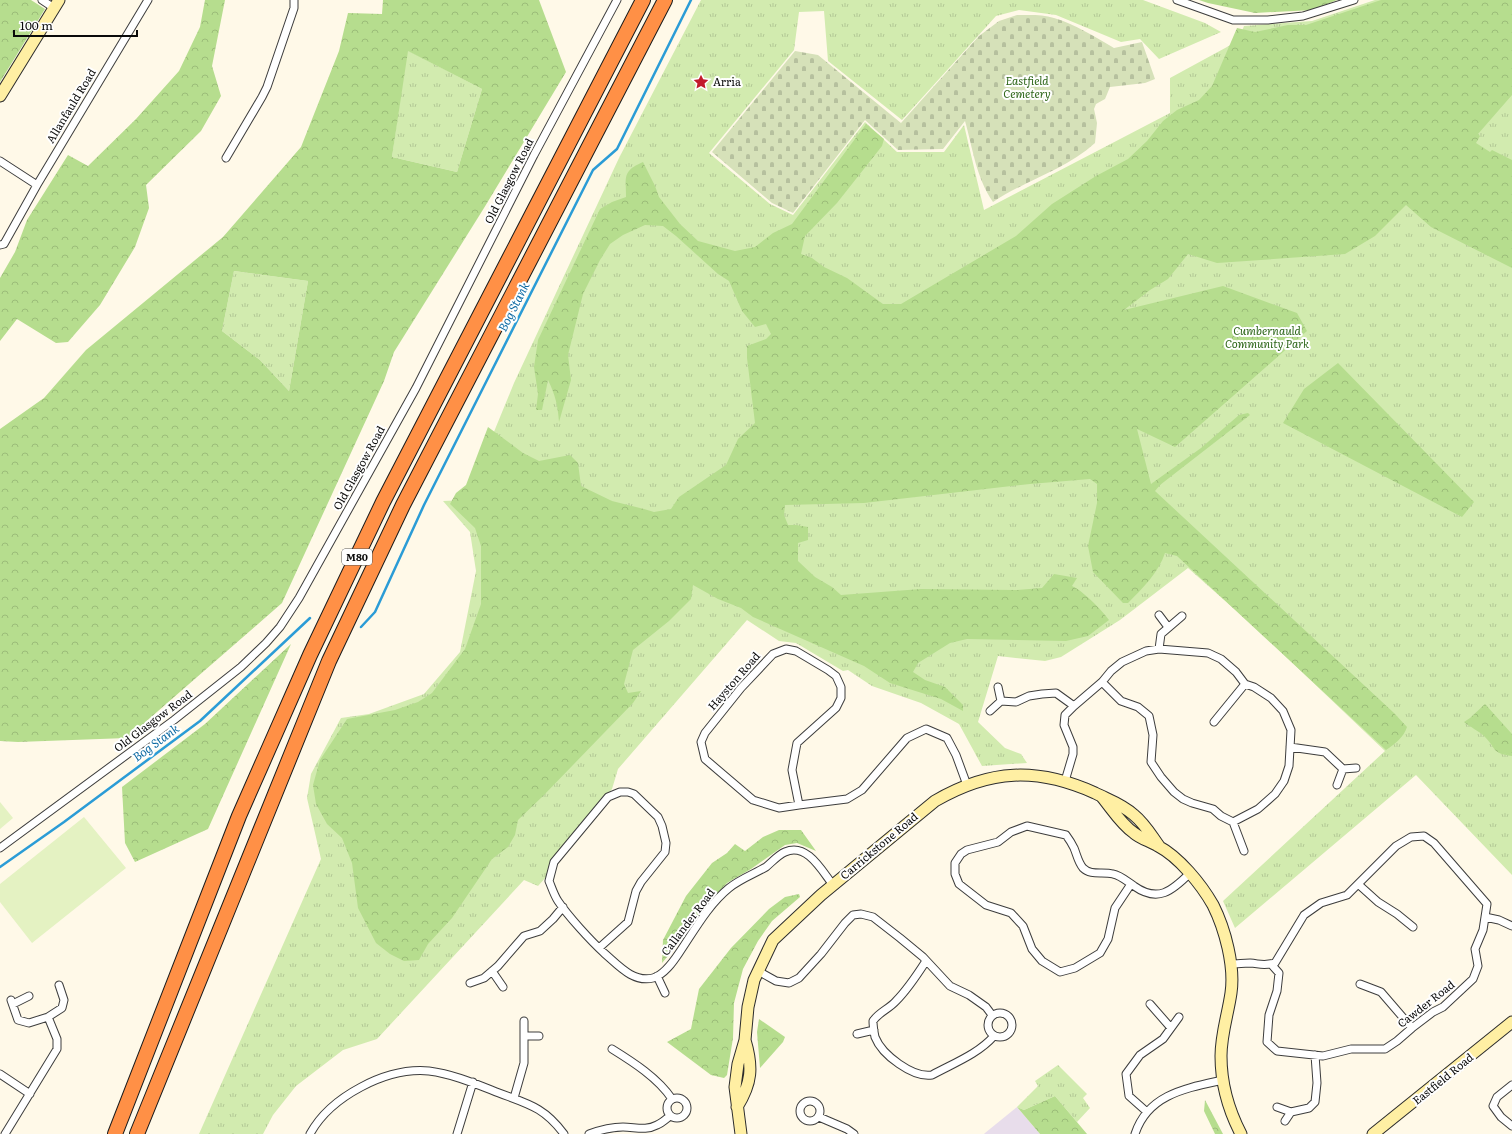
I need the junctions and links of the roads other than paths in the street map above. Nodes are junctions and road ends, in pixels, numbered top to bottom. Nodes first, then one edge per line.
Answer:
1 (42, 0) edge
2 (148, 0) edge
3 (294, 0) edge
4 (617, 0) edge
5 (643, 0) edge
6 (665, 0) edge
7 (1177, 0) edge
8 (1354, 0) edge
9 (57, 4) edge
10 (0, 96) edge
11 (226, 158) dead end
12 (0, 161) edge
13 (37, 185) junction
14 (0, 245) edge
15 (1159, 616) dead end
16 (1182, 616) dead end
17 (1168, 627) junction
18 (1159, 649) junction
19 (1102, 682) junction
20 (1245, 684) junction
21 (998, 687) dead end
22 (1002, 701) junction
23 (1074, 706) junction
24 (990, 711) dead end
25 (1214, 722) dead end
26 (1290, 747) junction
27 (1356, 768) dead end
28 (1343, 769) junction
29 (1065, 781) junction
30 (966, 785) junction
31 (1337, 785) dead end
32 (799, 805) junction
33 (1232, 822) junction
34 (0, 848) edge
35 (1244, 851) dead end
36 (1190, 873) junction
37 (1131, 884) junction
38 (1358, 884) junction
39 (833, 885) junction
40 (563, 907) junction
41 (1485, 917) junction
42 (1512, 926) edge
43 (1413, 927) dead end
44 (599, 948) junction
45 (926, 961) junction
46 (1230, 964) junction
47 (1271, 964) junction
48 (758, 970) junction
49 (492, 971) junction
50 (657, 976) junction
51 (470, 983) dead end
52 (1360, 984) dead end
53 (59, 985) dead end
54 (503, 987) dead end
55 (665, 993) dead end
56 (29, 996) dead end
57 (1150, 1004) dead end
58 (992, 1016) junction
59 (48, 1017) junction
60 (1179, 1017) dead end
61 (524, 1021) dead end
62 (1512, 1022) edge
63 (1171, 1028) junction
64 (1412, 1028) junction
65 (874, 1030) junction
66 (857, 1034) dead end
67 (524, 1036) junction
68 (539, 1036) dead end
69 (994, 1036) junction
70 (612, 1049) dead end
71 (1315, 1055) junction
72 (0, 1074) edge
73 (1223, 1080) junction
74 (473, 1082) junction
75 (1512, 1085) edge
76 (30, 1094) junction
77 (514, 1098) junction
78 (672, 1099) junction
79 (1277, 1107) dead end
80 (1147, 1112) junction
81 (1291, 1112) junction
82 (670, 1116) junction
83 (819, 1117) dead end
84 (1285, 1121) dead end
85 (1512, 1126) edge
86 (5, 1134) edge
87 (116, 1134) edge
88 (137, 1134) edge
89 (310, 1134) edge
90 (457, 1134) edge
91 (564, 1134) edge
92 (589, 1134) edge
93 (742, 1134) edge
94 (854, 1134) edge
95 (1135, 1134) edge
96 (1241, 1134) edge
97 (1373, 1134) edge

1 - 9 street
2 - 13 street, Allanfauld Road
3 - 11 street
4 - 34 street, Old Glasgow Road
5 - 87 highway, M80
6 - 88 highway, M80
7 - 8 street
9 - 10 street
12 - 13 street
13 - 14 street, Allanfauld Road
15 - 17 street
16 - 17 street
17 - 18 street
18 - 19 street
18 - 20 street
19 - 23 street
19 - 33 street
20 - 25 street
20 - 26 street
21 - 22 street
22 - 23 street
22 - 24 street
23 - 29 street
26 - 28 street
26 - 33 street
27 - 28 street
28 - 31 street
29 - 30 street, Carrickstone Road
29 - 36 street, Carrickstone Road
30 - 32 street, Hayston Road
30 - 39 street, Carrickstone Road
32 - 32 street, Hayston Road
33 - 35 street
36 - 37 street
36 - 46 street, Carrickstone Road
37 - 37 street
38 - 41 street, Cawder Road
38 - 43 street
38 - 47 street, Cawder Road
39 - 48 street, Carrickstone Road
39 - 50 street, Callander Road
40 - 44 street
40 - 44 street
40 - 49 street
41 - 42 street
41 - 64 street, Cawder Road
44 - 50 street
45 - 48 street
45 - 58 street
45 - 65 street
46 - 47 street
46 - 73 street, Carrickstone Road
47 - 71 street, Cawder Road
48 - 93 street, Carrickstone Road
49 - 51 street
49 - 54 street
50 - 55 street
52 - 64 street
53 - 59 street
56 - 59 street
57 - 63 street
58 - 69 street
58 - 69 street
59 - 76 street
60 - 63 street
61 - 67 street
62 - 97 street, Eastfield Road
63 - 80 street
64 - 71 street, Cawder Road
65 - 66 street
65 - 69 street
67 - 68 street
67 - 77 street
70 - 78 street
71 - 81 street
72 - 76 street
73 - 80 street
73 - 96 street, Carrickstone Road
74 - 77 street
74 - 89 street
74 - 90 street
75 - 85 street
76 - 86 street
77 - 91 street
78 - 82 street
78 - 82 street
79 - 81 street
80 - 95 street
81 - 84 street
82 - 92 street
83 - 94 street

